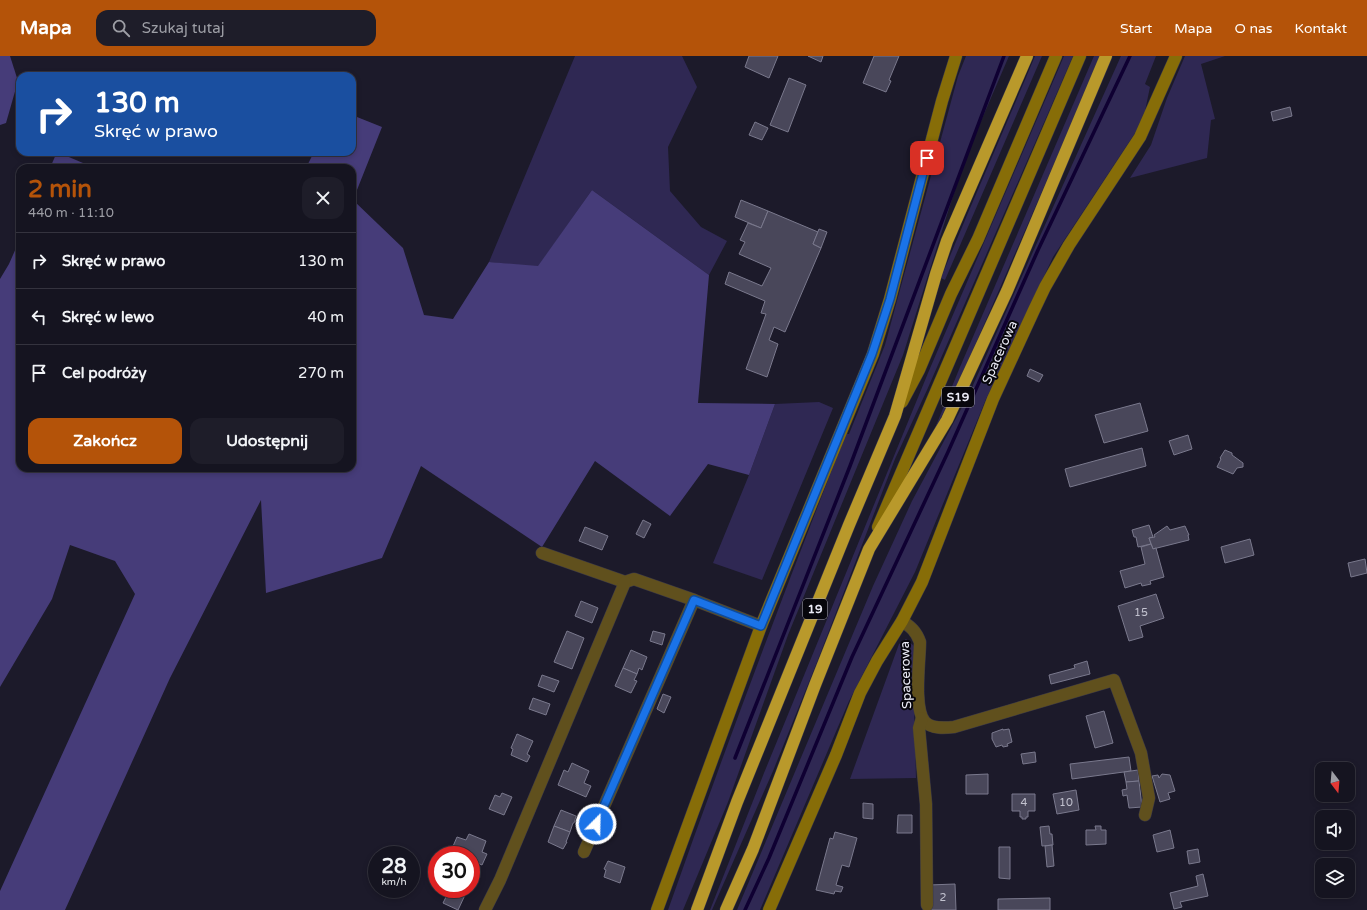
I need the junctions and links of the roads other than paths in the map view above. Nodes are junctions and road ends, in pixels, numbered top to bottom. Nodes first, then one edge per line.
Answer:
1 (956, 56) edge
2 (1027, 56) edge
3 (1056, 56) edge
4 (1080, 56) edge
5 (1106, 56) edge
6 (1176, 56) edge
7 (895, 416) junction
8 (869, 549) junction
9 (542, 553) dead end
10 (625, 582) junction
11 (694, 600) junction
12 (902, 621) junction
13 (761, 626) junction
14 (922, 718) junction
15 (1145, 815) dead end
16 (584, 852) dead end
17 (927, 904) dead end
18 (484, 910) edge
19 (657, 910) edge
20 (698, 910) edge
21 (726, 910) edge
22 (769, 910) edge

1 - 13 street
2 - 7 highway
3 - 7 street
4 - 8 street
5 - 8 highway, S19
6 - 12 street, Spacerowa
7 - 20 highway, 19
8 - 21 highway, 19
9 - 10 street
10 - 11 street
10 - 18 street
11 - 13 street
11 - 16 street
12 - 14 street, Spacerowa
12 - 22 street
13 - 19 street
14 - 15 street, Spacerowa
14 - 17 street, Spacerowa

